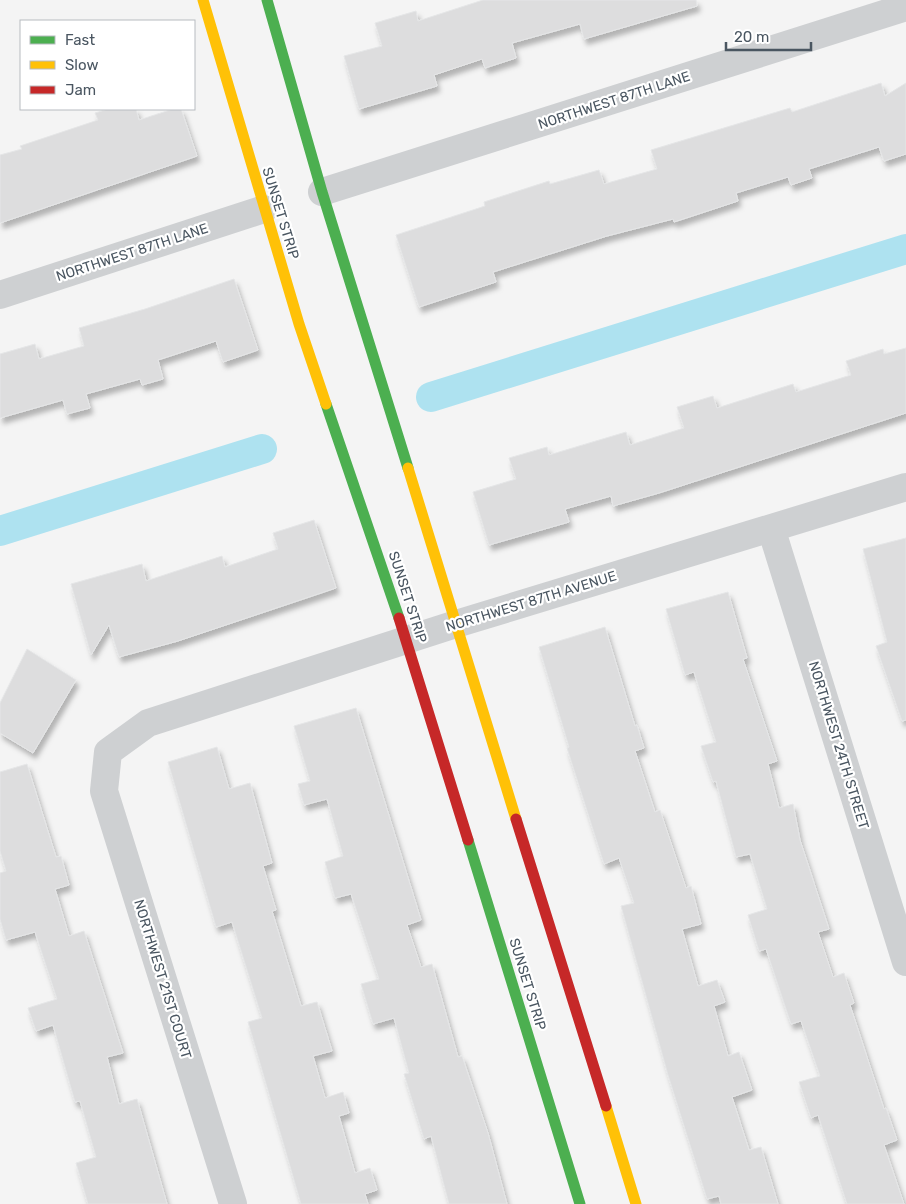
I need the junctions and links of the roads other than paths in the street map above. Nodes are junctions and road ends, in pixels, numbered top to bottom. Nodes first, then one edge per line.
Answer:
1 (203, 0) edge
2 (267, 0) edge
3 (906, 7) edge
4 (322, 192) junction
5 (264, 209) junction
6 (0, 295) edge
7 (906, 487) edge
8 (771, 528) junction
9 (456, 624) junction
10 (406, 639) junction
11 (108, 752) joint
12 (906, 962) edge
13 (233, 1204) edge
14 (580, 1204) edge
15 (636, 1204) edge

1 - 5 street, SUNSET STRIP
2 - 4 street
3 - 4 street, NORTHWEST 87TH LANE
4 - 9 street
5 - 6 street, NORTHWEST 87TH LANE
5 - 10 street, SUNSET STRIP
7 - 8 street, NORTHWEST 87TH AVENUE
8 - 9 street, NORTHWEST 87TH AVENUE
8 - 12 street, NORTHWEST 24TH STREET
9 - 10 street, NORTHWEST 87TH AVENUE
9 - 15 street
10 - 11 street, NORTHWEST 87TH AVENUE
10 - 14 street, SUNSET STRIP
11 - 13 street, NORTHWEST 21ST COURT

